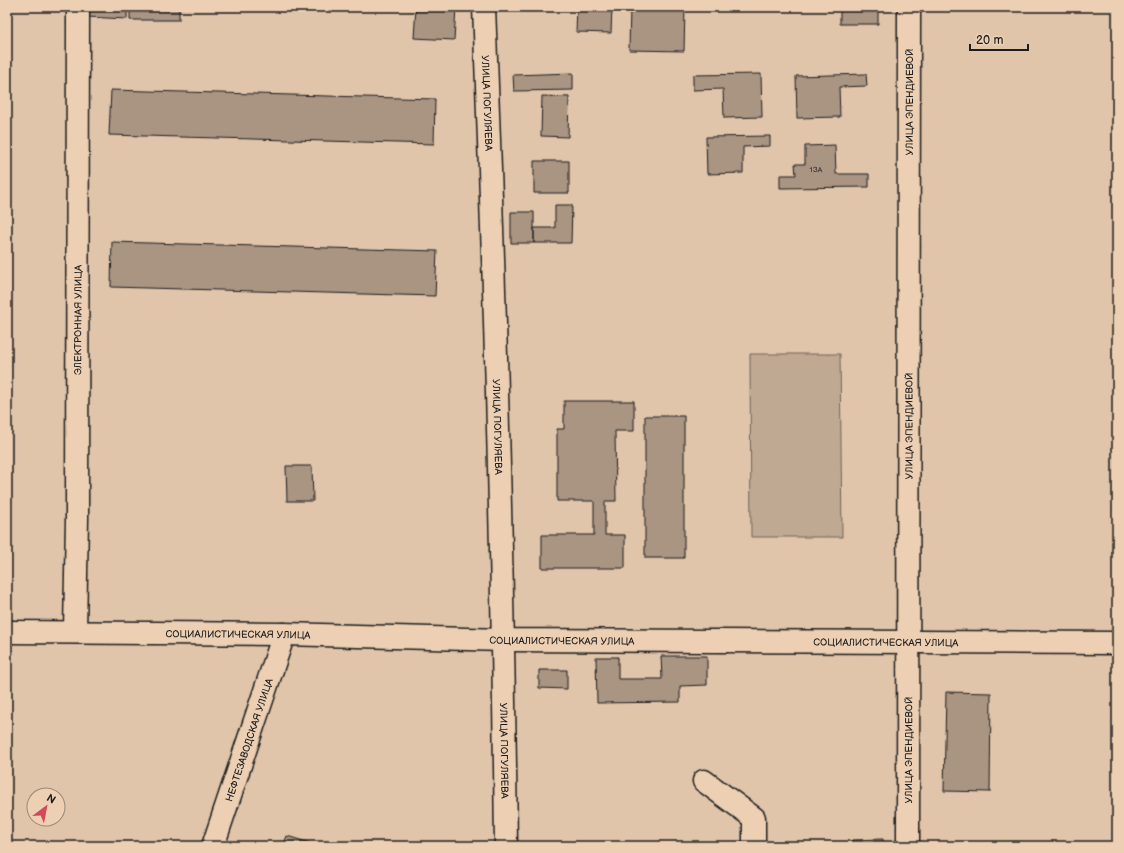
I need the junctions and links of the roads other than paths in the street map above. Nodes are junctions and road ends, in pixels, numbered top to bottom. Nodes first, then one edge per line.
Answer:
1 (78, 7) edge
2 (484, 7) edge
3 (909, 7) edge
4 (7, 632) edge
5 (75, 632) junction
6 (284, 634) junction
7 (504, 640) junction
8 (909, 642) junction
9 (1117, 643) edge
10 (704, 781) dead end
11 (213, 846) edge
12 (506, 846) edge
13 (754, 846) edge
14 (908, 846) edge

1 - 5 street, ЭЛЕКТРОННАЯ УЛИЦА
2 - 7 street, УЛИЦА ПОГУЛЯЕВА
3 - 8 street, УЛИЦА ЭПЕНДИЕВОЙ
4 - 5 street, СОЦИАЛИСТИЧЕСКАЯ УЛИЦА
5 - 6 street, СОЦИАЛИСТИЧЕСКАЯ УЛИЦА
6 - 7 street, СОЦИАЛИСТИЧЕСКАЯ УЛИЦА
6 - 11 street, НЕФТЕЗАВОДСКАЯ УЛИЦА
7 - 8 street, СОЦИАЛИСТИЧЕСКАЯ УЛИЦА
7 - 12 street, УЛИЦА ПОГУЛЯЕВА
8 - 9 street, СОЦИАЛИСТИЧЕСКАЯ УЛИЦА
8 - 14 street, УЛИЦА ЭПЕНДИЕВОЙ
10 - 13 street

